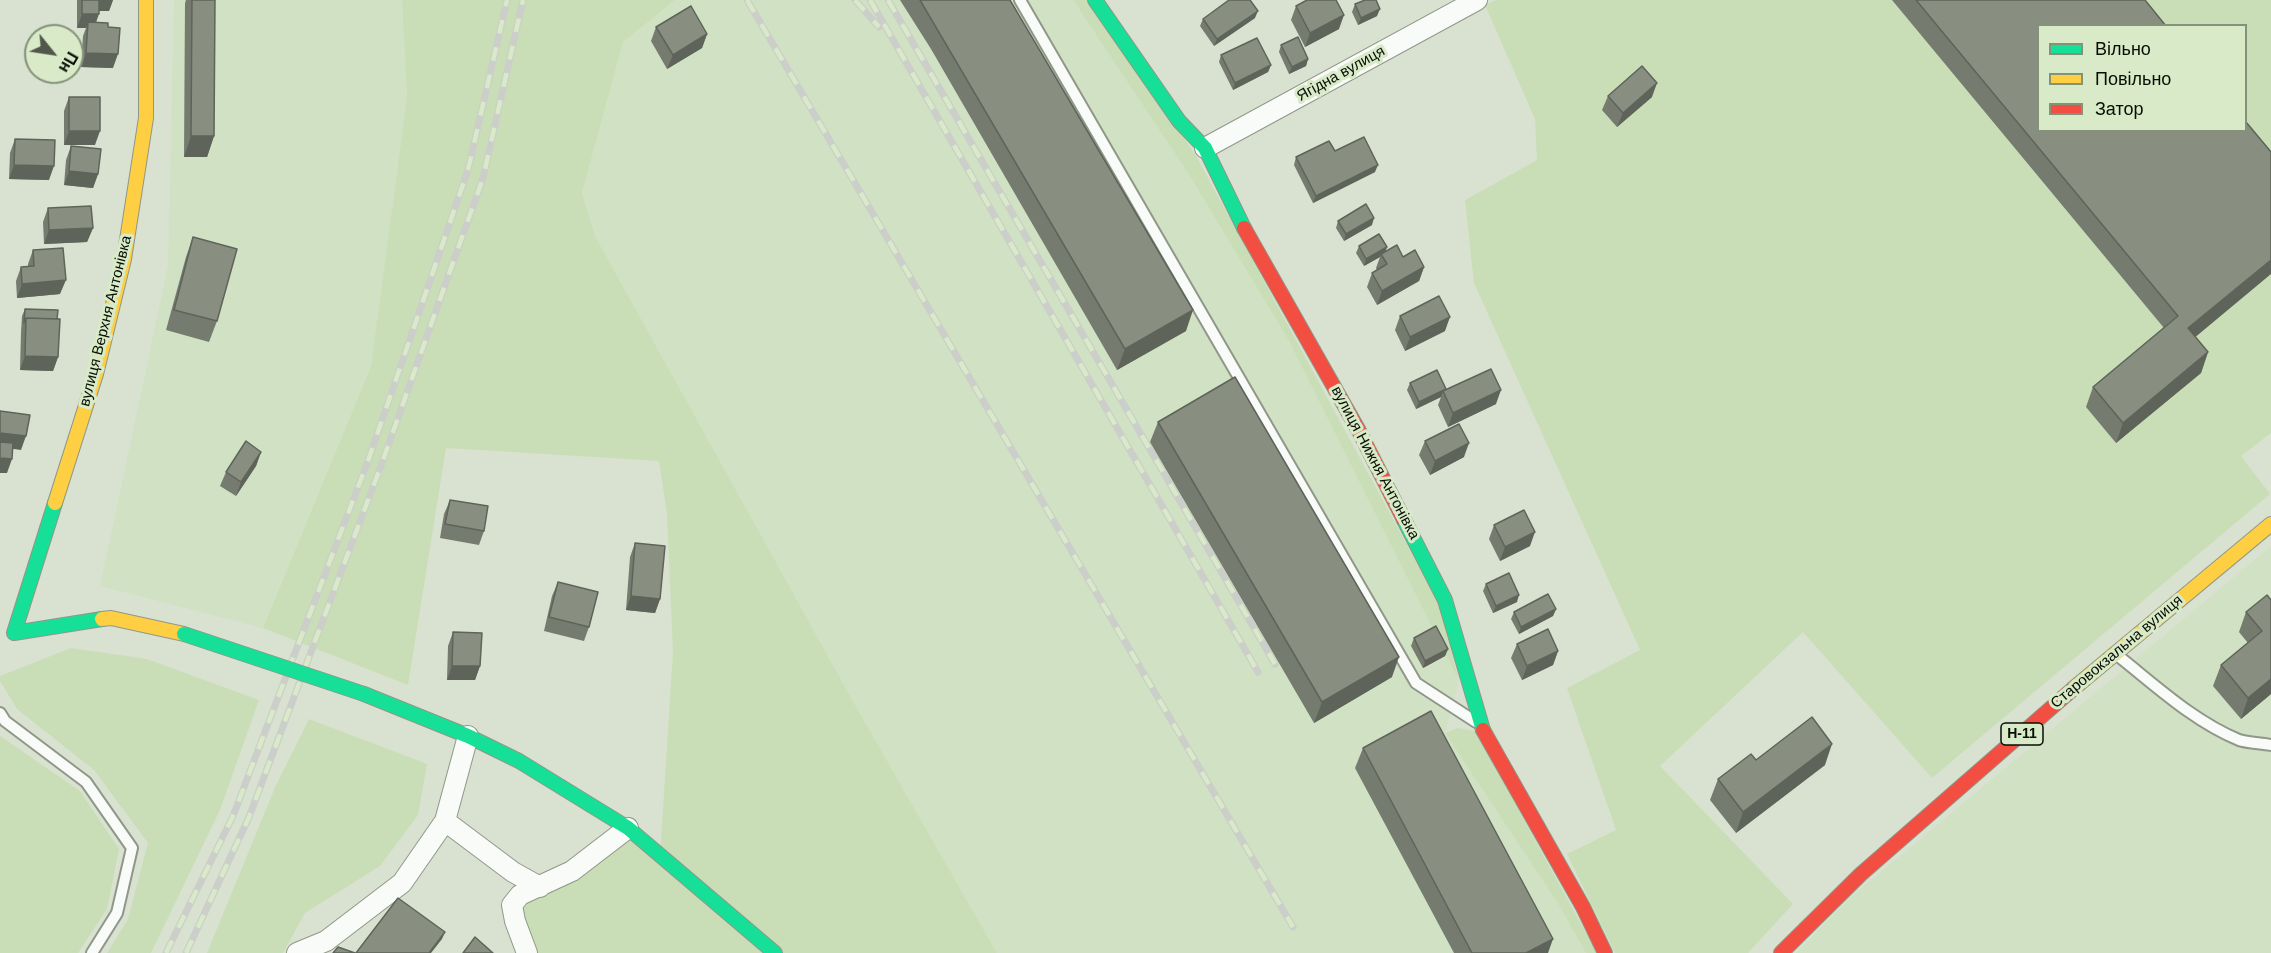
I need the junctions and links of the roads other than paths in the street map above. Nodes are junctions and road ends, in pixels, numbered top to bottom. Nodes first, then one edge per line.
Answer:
1 (146, 0) edge
2 (1020, 0) edge
3 (1095, 0) edge
4 (1477, 0) edge
5 (1205, 148) junction
6 (2271, 524) edge
7 (14, 633) junction
8 (0, 639) edge
9 (2115, 652) junction
10 (0, 713) edge
11 (1481, 726) junction
12 (468, 736) junction
13 (2271, 745) edge
14 (445, 821) junction
15 (628, 828) junction
16 (540, 888) junction
17 (92, 953) edge
18 (297, 953) edge
19 (527, 953) edge
20 (775, 953) edge
21 (1605, 953) edge
22 (1781, 953) edge

1 - 7 street, вулиця Верхня Антонівка
2 - 11 lane
3 - 5 street, вулиця Нижня Антонівка
4 - 5 street, Ягідна вулиця
5 - 11 street, вулиця Нижня Антонівка
6 - 9 street, Старовокзальна вулиця / Н-11
7 - 8 lane
7 - 12 street, bridge
9 - 13 lane
9 - 22 street, Старовокзальна вулиця / Н-11
10 - 17 lane
11 - 21 street, вулиця Нижня Антонівка
12 - 14 street
12 - 15 street
14 - 16 street
14 - 18 street
15 - 16 street
15 - 20 street
16 - 19 street

